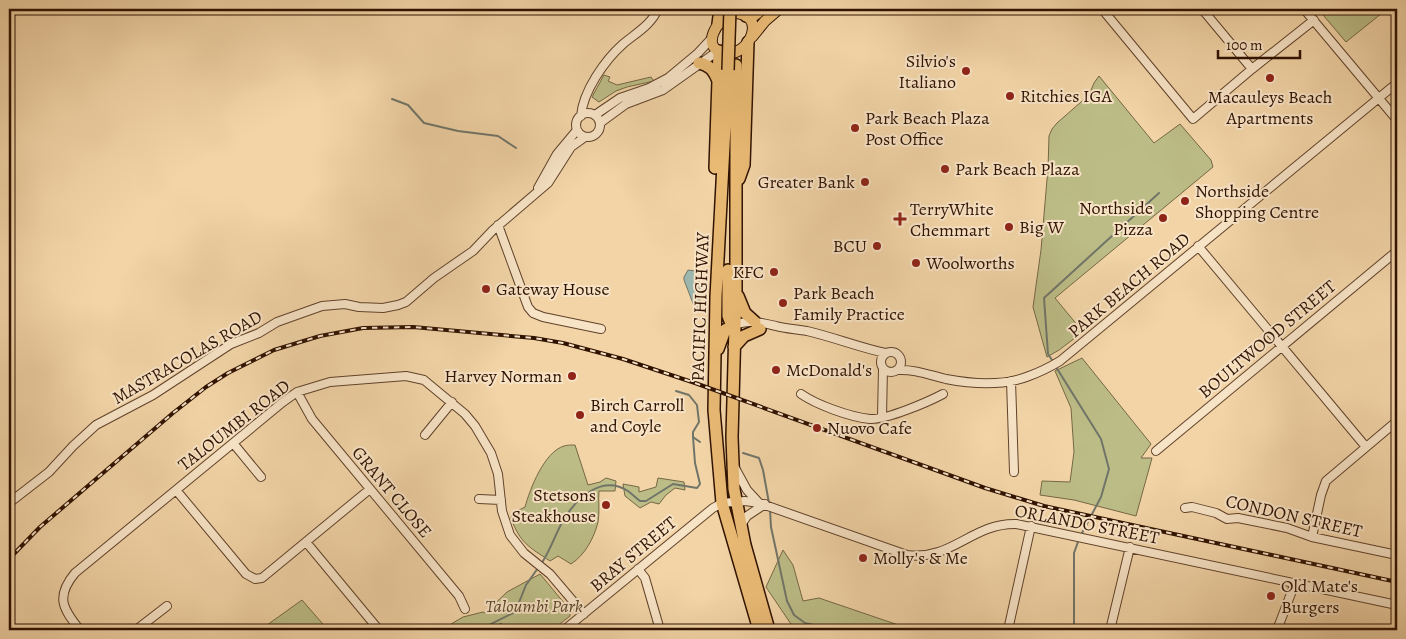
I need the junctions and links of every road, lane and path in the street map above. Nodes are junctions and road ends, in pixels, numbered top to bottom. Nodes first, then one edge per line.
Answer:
1 (658, 9) edge
2 (720, 9) edge
3 (730, 9) edge
4 (737, 9) edge
5 (763, 9) edge
6 (779, 9) edge
7 (1102, 9) edge
8 (1202, 9) edge
9 (1304, 9) edge
10 (748, 15) edge
11 (1314, 20) junction
12 (718, 24) junction
13 (712, 38) junction
14 (749, 40) junction
15 (718, 51) junction
16 (699, 63) junction
17 (732, 68) junction
18 (1252, 69) junction
19 (718, 82) junction
20 (1397, 83) edge
21 (1379, 98) junction
22 (588, 114) junction
23 (1397, 120) edge
24 (600, 123) junction
25 (577, 130) junction
26 (585, 137) junction
27 (724, 137) junction
28 (736, 188) junction
29 (536, 192) junction
30 (498, 226) junction
31 (1198, 246) junction
32 (1397, 251) edge
33 (736, 289) junction
34 (716, 297) junction
35 (735, 325) junction
36 (757, 326) junction
37 (601, 329) dead end
38 (1281, 346) junction
39 (734, 347) junction
40 (857, 347) junction
41 (885, 353) junction
42 (901, 359) junction
43 (714, 362) junction
44 (881, 365) junction
45 (896, 371) junction
46 (921, 371) junction
47 (1011, 381) junction
48 (297, 392) junction
49 (882, 392) junction
50 (801, 394) dead end
51 (943, 394) dead end
52 (452, 402) junction
53 (882, 417) junction
54 (1397, 420) edge
55 (425, 435) dead end
56 (233, 443) junction
57 (1366, 447) junction
58 (1156, 451) dead end
59 (733, 463) junction
60 (1014, 472) dead end
61 (261, 477) dead end
62 (370, 488) junction
63 (176, 490) junction
64 (479, 499) dead end
65 (501, 500) junction
66 (736, 501) junction
67 (9, 502) edge
68 (722, 502) junction
69 (762, 503) junction
70 (1184, 508) dead end
71 (741, 525) junction
72 (1031, 526) junction
73 (1312, 537) junction
74 (306, 542) junction
75 (1130, 547) junction
76 (1397, 555) edge
77 (638, 569) junction
78 (1295, 583) junction
79 (1397, 605) edge
80 (167, 606) dead end
81 (465, 609) dead end
82 (584, 614) junction
83 (80, 630) edge
84 (136, 630) edge
85 (379, 630) edge
86 (564, 630) edge
87 (660, 630) edge
88 (759, 630) edge
89 (769, 630) edge
90 (1008, 630) edge
91 (1110, 630) edge
92 (1277, 630) edge

1 - 22 street
2 - 12 highway
3 - 17 highway, PACIFIC HIGHWAY, bridge
4 - 17 highway, PACIFIC HIGHWAY
5 - 10 main road
6 - 14 main road
7 - 18 street
8 - 18 street
9 - 11 street
10 - 12 main road
10 - 14 main road
11 - 18 street
11 - 21 street
12 - 13 main road
13 - 15 main road
13 - 22 street
14 - 15 main road
14 - 28 highway
15 - 16 street
15 - 19 highway
16 - 19 highway
16 - 24 street
17 - 27 highway, PACIFIC HIGHWAY
17 - 28 highway, PACIFIC HIGHWAY
19 - 34 highway
20 - 21 street, PARK BEACH ROAD
21 - 23 street
21 - 31 street, PARK BEACH ROAD
22 - 24 street
22 - 25 street
24 - 26 street
25 - 26 street
25 - 29 street, MASTRACOLAS ROAD
26 - 29 street, MASTRACOLAS ROAD
27 - 34 highway, PACIFIC HIGHWAY
27 - 35 highway
28 - 33 highway, PACIFIC HIGHWAY
29 - 30 street, MASTRACOLAS ROAD
30 - 37 street
30 - 67 street, MASTRACOLAS ROAD
31 - 38 street
31 - 47 street, PARK BEACH ROAD
32 - 38 street, BOULTWOOD STREET
33 - 35 highway, PACIFIC HIGHWAY
33 - 36 highway
34 - 43 highway, PACIFIC HIGHWAY
35 - 36 street
35 - 39 highway, PACIFIC HIGHWAY
35 - 43 highway
36 - 39 highway
36 - 40 street
38 - 57 street
38 - 58 street, BOULTWOOD STREET
39 - 59 highway, PACIFIC HIGHWAY
40 - 41 street
40 - 44 street
41 - 42 street
41 - 44 street
42 - 45 street
42 - 46 street, PARK BEACH ROAD
43 - 68 highway, PACIFIC HIGHWAY
44 - 45 street
44 - 49 street
45 - 46 street, PARK BEACH ROAD
45 - 49 street
46 - 47 street, PARK BEACH ROAD
47 - 60 street
48 - 52 street, TALOUMBI ROAD
48 - 56 street, TALOUMBI ROAD
48 - 62 street, GRANT CLOSE
49 - 53 street
50 - 53 street
51 - 53 street
52 - 55 street
52 - 65 street, TALOUMBI ROAD
54 - 57 street
56 - 61 street
56 - 63 street, TALOUMBI ROAD
57 - 73 street
59 - 66 highway, PACIFIC HIGHWAY
59 - 69 street
62 - 74 street
62 - 81 street, GRANT CLOSE
63 - 74 street
63 - 83 street, TALOUMBI ROAD
64 - 65 street
65 - 82 street, TALOUMBI ROAD
66 - 68 street, ORLANDO STREET
66 - 69 street, ORLANDO STREET
66 - 71 highway, PACIFIC HIGHWAY
68 - 77 street, BRAY STREET
68 - 88 highway, PACIFIC HIGHWAY
69 - 71 street
69 - 72 street, ORLANDO STREET
70 - 73 street, CONDON STREET
71 - 89 highway, PACIFIC HIGHWAY
72 - 75 street, ORLANDO STREET
72 - 90 street
73 - 76 street, CONDON STREET
74 - 85 street
75 - 78 street, ORLANDO STREET
75 - 91 street
77 - 82 street, BRAY STREET
77 - 87 street
78 - 79 street, ORLANDO STREET
78 - 92 street
80 - 84 street
82 - 86 street, BRAY STREET

